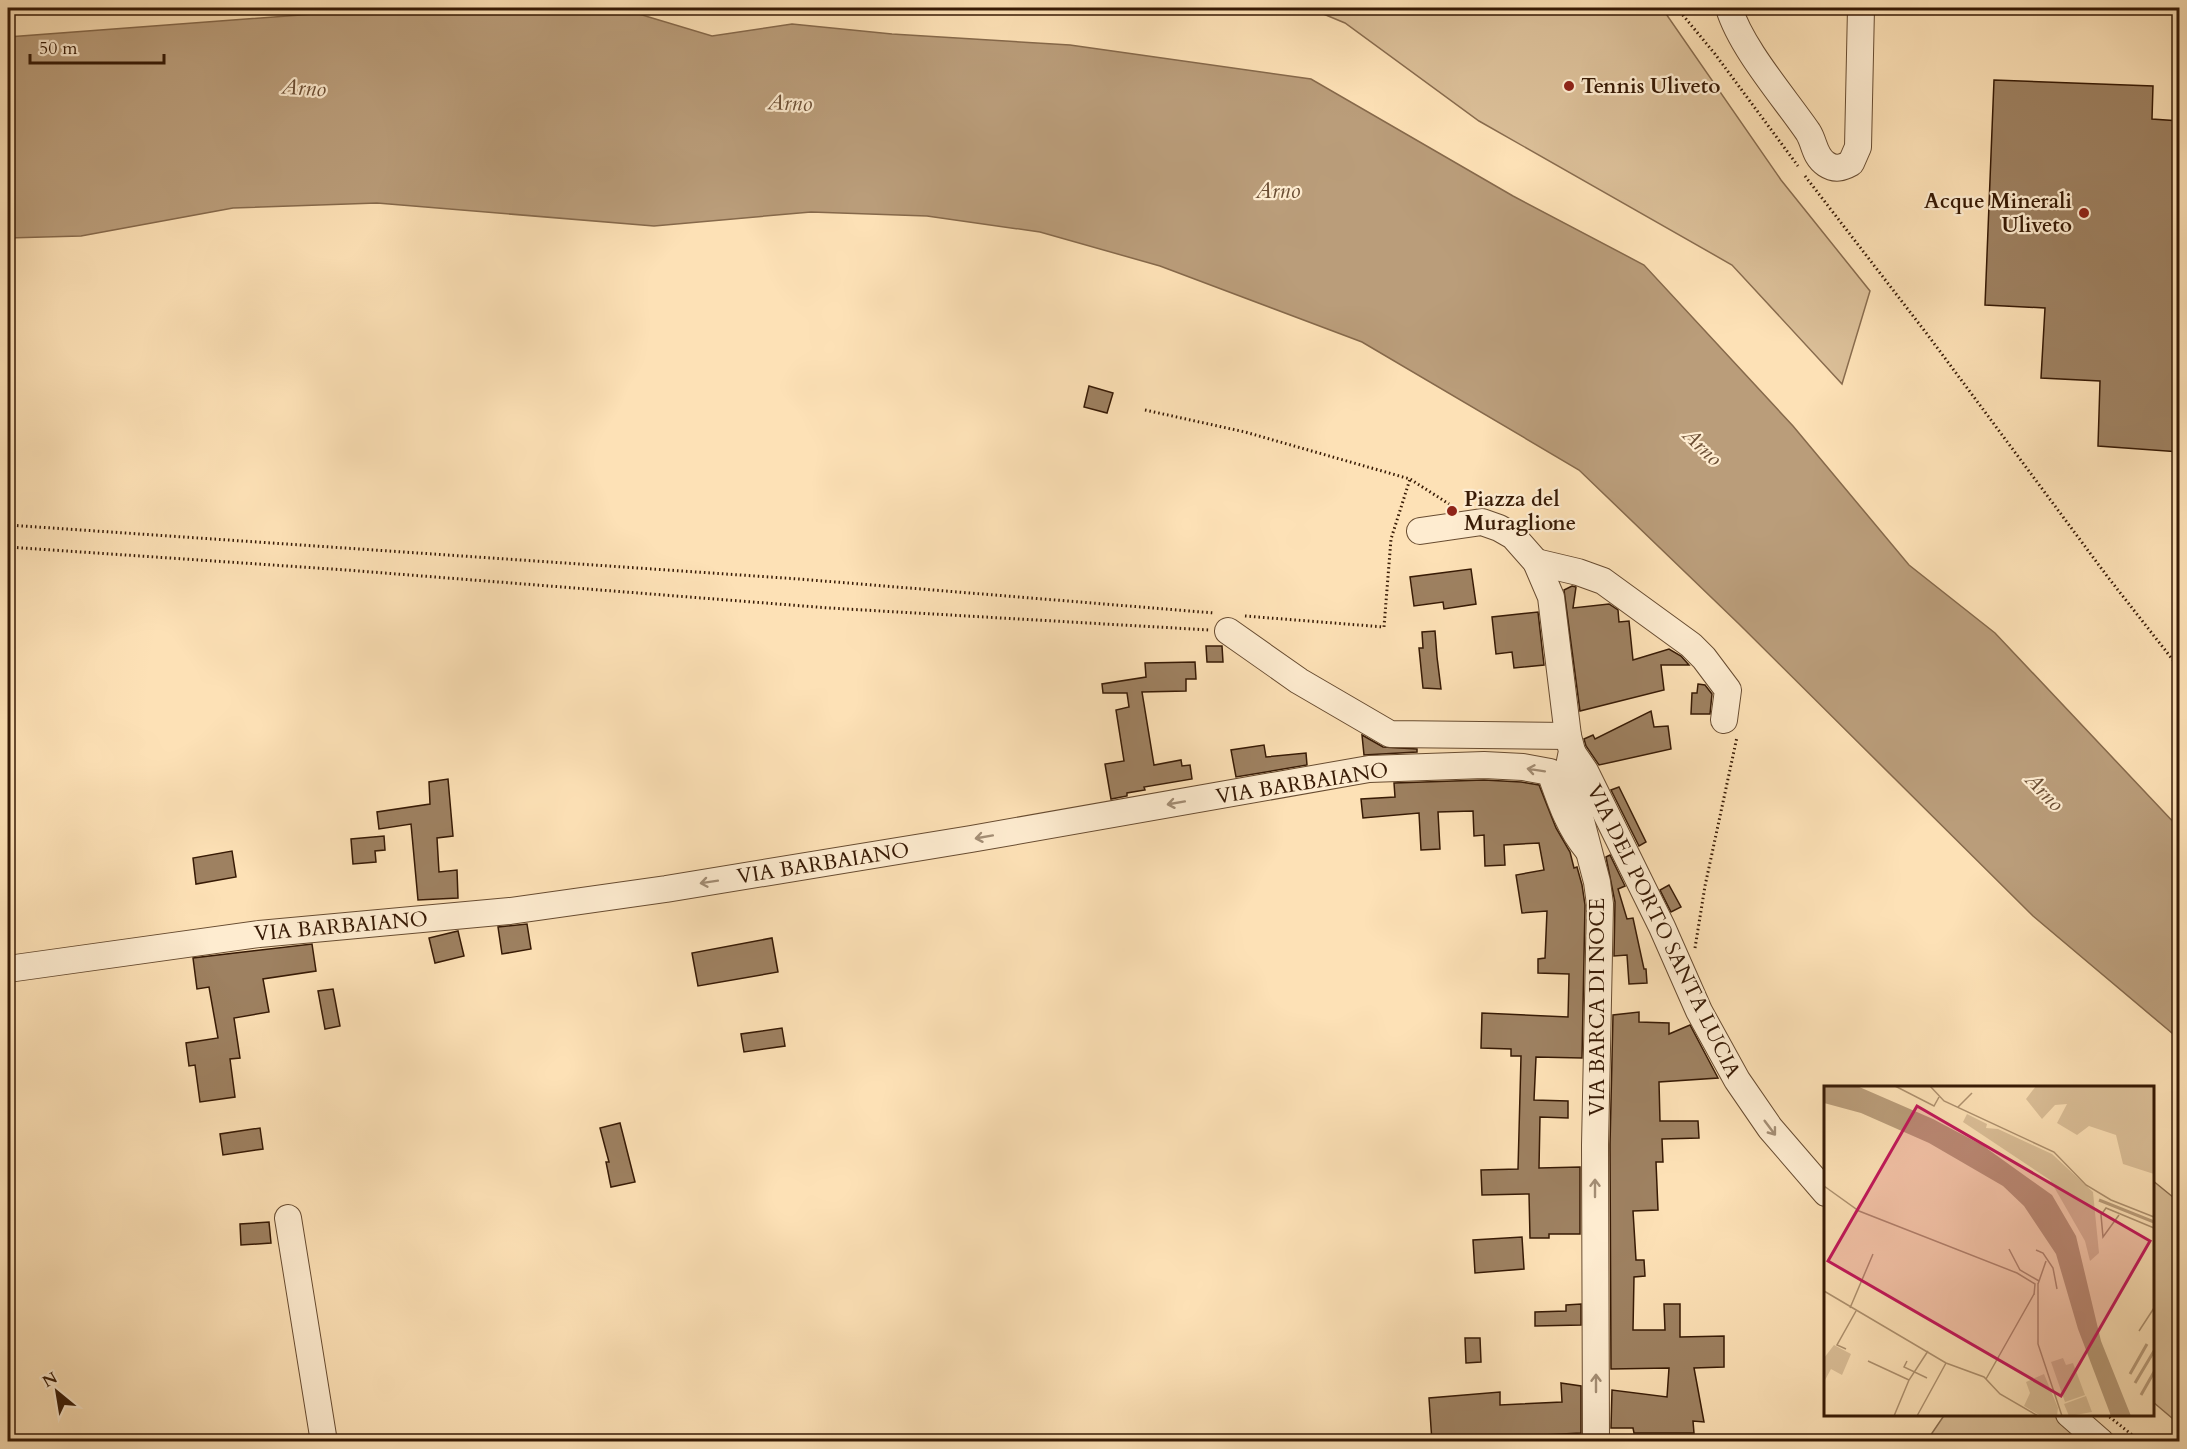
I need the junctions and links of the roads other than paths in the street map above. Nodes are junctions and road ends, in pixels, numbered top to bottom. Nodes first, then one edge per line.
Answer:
1 (1729, 8) edge
2 (1861, 8) edge
3 (1420, 531) dead end
4 (1536, 562) junction
5 (1231, 620) road end
6 (1732, 725) road end
7 (1570, 744) junction
8 (1587, 849) junction
9 (8, 969) edge
10 (1824, 1191) edge
11 (288, 1218) dead end
12 (2071, 1416) edge
13 (324, 1442) edge
14 (1596, 1442) edge
15 (2102, 1442) edge

1 - 2 street
3 - 4 street
4 - 6 street
4 - 7 street, VIA BARCA DI NOCE
5 - 7 street
7 - 8 street, VIA BARCA DI NOCE
7 -> 10 street, VIA DEL PORTO SANTA LUCIA
8 -> 9 street, VIA BARBAIANO
14 -> 8 street, VIA BARCA DI NOCE
11 - 13 street
12 - 15 street

